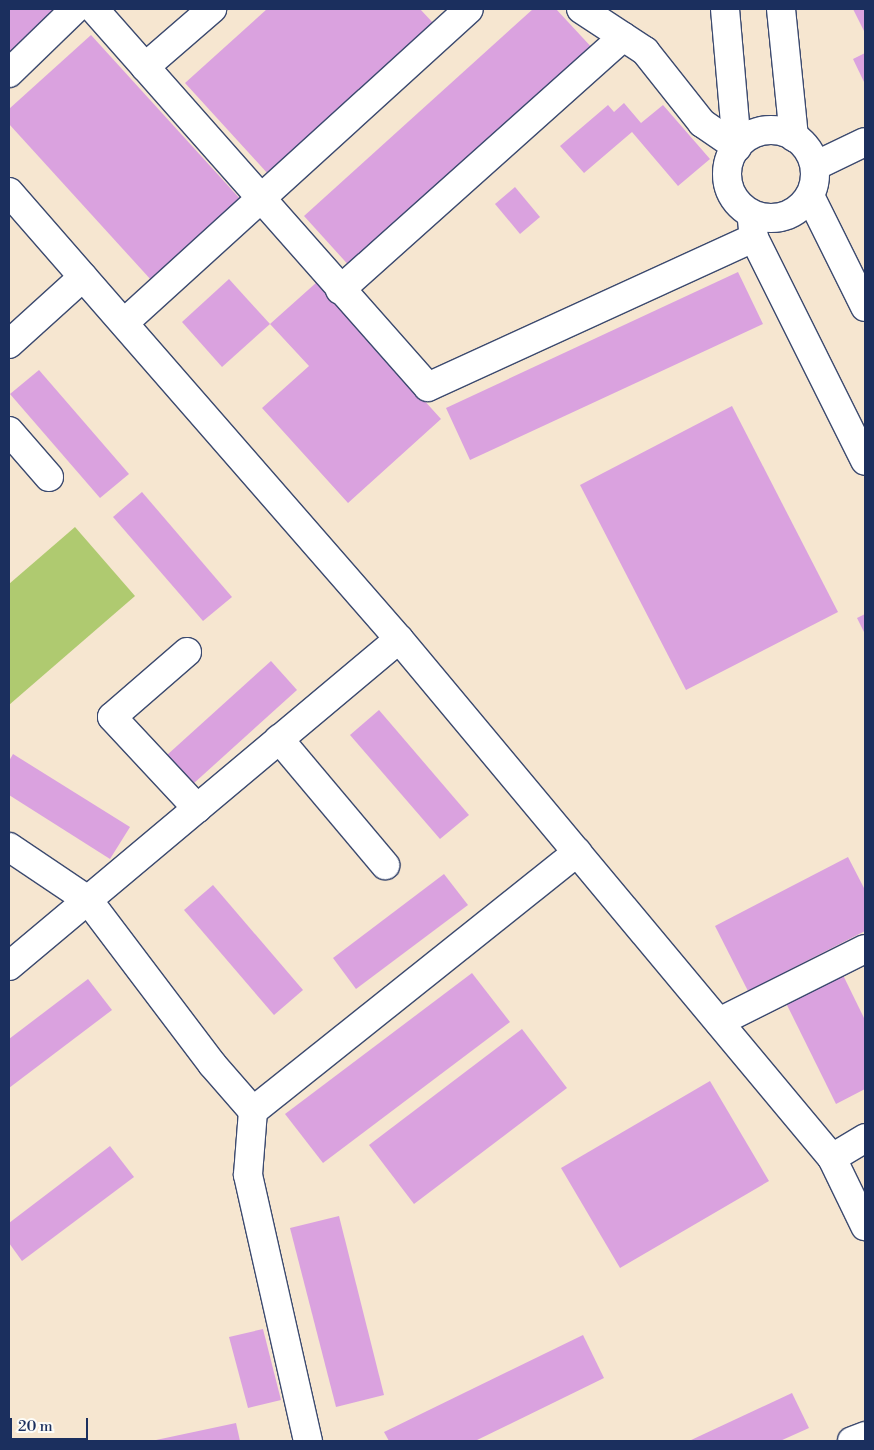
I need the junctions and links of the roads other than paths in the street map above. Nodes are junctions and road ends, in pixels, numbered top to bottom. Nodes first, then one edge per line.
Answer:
1 (75, 9) edge
2 (94, 9) edge
3 (212, 9) edge
4 (469, 9) edge
5 (581, 9) edge
6 (725, 9) edge
7 (780, 9) edge
8 (624, 37) junction
9 (145, 67) junction
10 (9, 73) edge
11 (794, 136) junction
12 (865, 142) edge
13 (737, 147) junction
14 (815, 166) junction
15 (9, 192) edge
16 (810, 196) junction
17 (259, 199) junction
18 (752, 225) junction
19 (83, 277) junction
20 (340, 290) junction
21 (865, 307) edge
22 (124, 324) junction
23 (9, 344) edge
24 (9, 431) edge
25 (865, 461) edge
26 (49, 477) dead end
27 (399, 639) junction
28 (187, 652) dead end
29 (279, 739) junction
30 (197, 808) junction
31 (9, 847) edge
32 (576, 852) junction
33 (386, 865) dead end
34 (88, 900) junction
35 (865, 949) edge
36 (9, 966) edge
37 (719, 1022) junction
38 (253, 1111) junction
39 (865, 1138) edge
40 (832, 1158) junction
41 (865, 1226) edge
42 (865, 1436) edge
43 (308, 1441) edge
44 (852, 1441) edge

1 - 10 street
2 - 9 street
3 - 9 street
4 - 17 street
5 - 8 street
6 - 13 street
7 - 11 street
8 - 13 street
8 - 20 street
9 - 17 street
11 - 13 street
11 - 14 street
12 - 14 street
13 - 18 street
14 - 16 street
15 - 19 street
16 - 18 street
16 - 21 street
17 - 20 street
17 - 22 street
18 - 20 street
18 - 25 street
19 - 22 street
19 - 23 street
22 - 27 street
24 - 26 street
27 - 29 street
27 - 32 street
28 - 30 street
29 - 30 street
29 - 33 street
30 - 34 street
31 - 34 street
32 - 37 street
32 - 38 street
34 - 36 street
34 - 38 street
35 - 37 street
37 - 40 street
38 - 43 street
39 - 40 street
40 - 41 street
42 - 44 street

